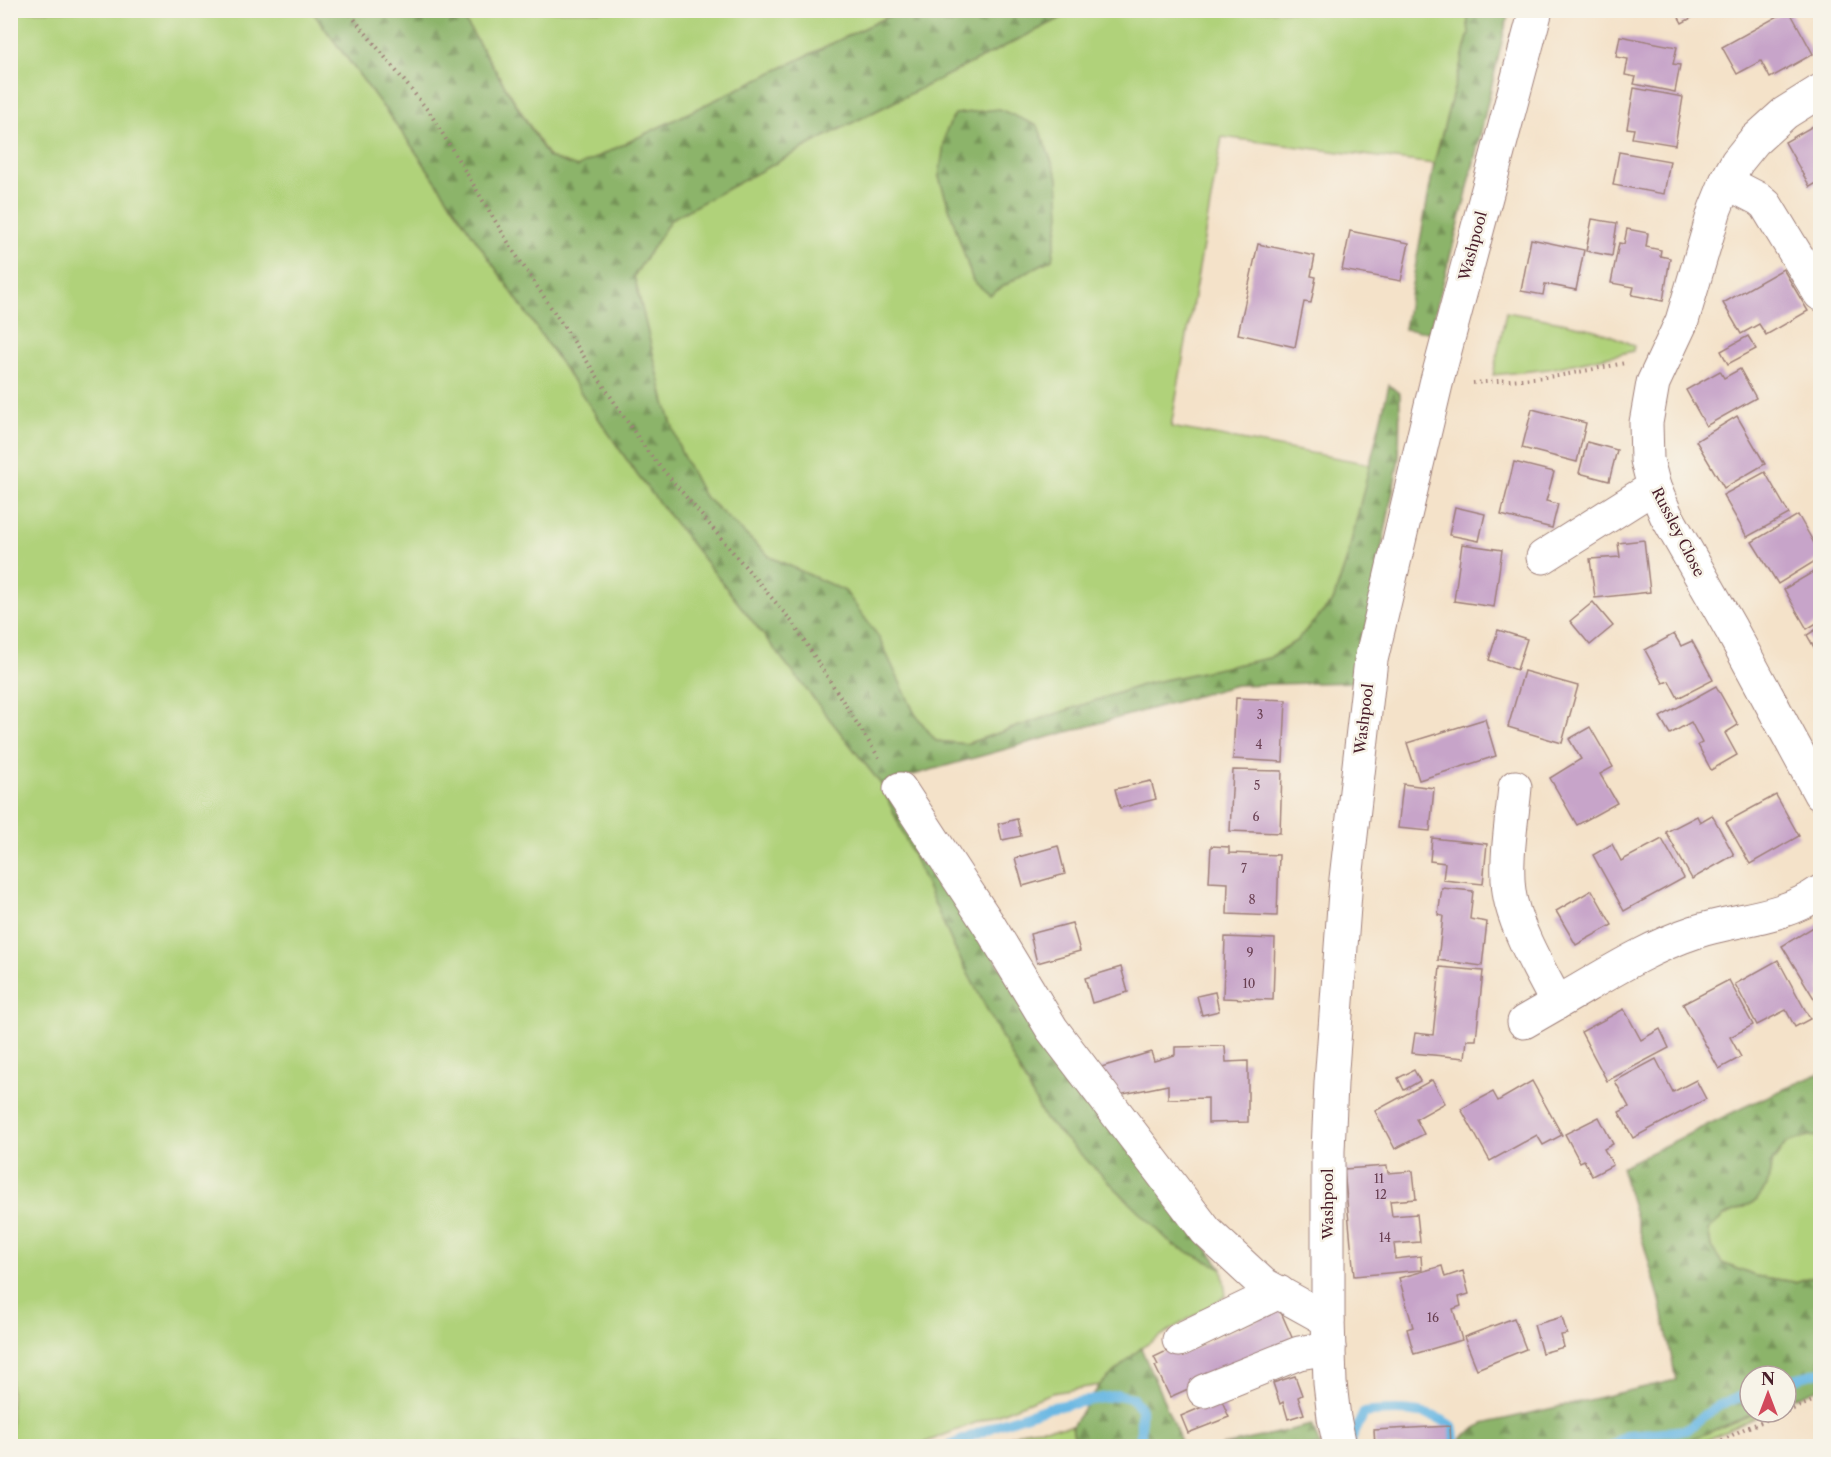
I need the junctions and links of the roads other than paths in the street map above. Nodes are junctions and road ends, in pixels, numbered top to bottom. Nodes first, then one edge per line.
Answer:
1 (1536, 10) edge
2 (1821, 91) edge
3 (1726, 182) junction
4 (1821, 294) edge
5 (1653, 487) junction
6 (1543, 556) dead end
7 (1515, 787) dead end
8 (900, 789) road end
9 (1821, 794) edge
10 (1821, 892) edge
11 (1557, 1003) junction
12 (1524, 1022) dead end
13 (1279, 1292) junction
14 (1328, 1334) junction
15 (1179, 1340) dead end
16 (1204, 1391) dead end
17 (1340, 1446) edge

1 - 14 street, Washpool
2 - 3 street, Russley Close
3 - 4 street
3 - 5 street, Russley Close
5 - 6 street
5 - 9 street, Russley Close
7 - 11 street
8 - 13 street
10 - 11 street
11 - 12 street
13 - 14 street
13 - 15 street
14 - 16 street
14 - 17 street, Washpool

